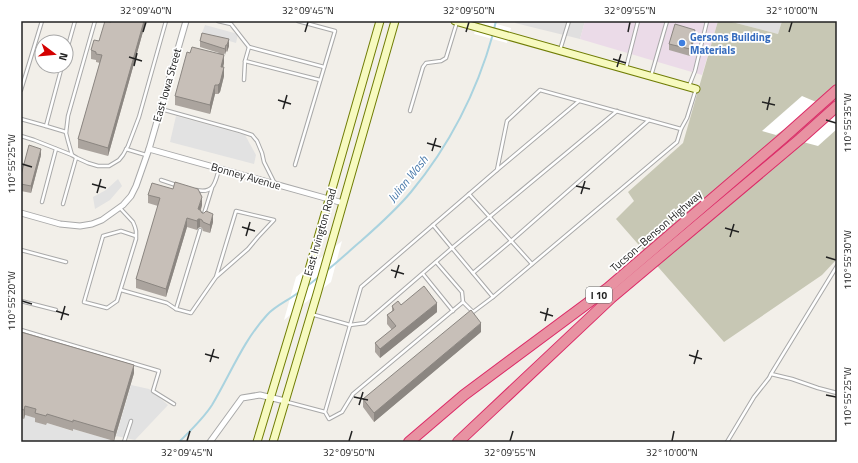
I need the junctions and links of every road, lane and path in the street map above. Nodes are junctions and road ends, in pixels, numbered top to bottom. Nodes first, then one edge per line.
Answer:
1 (42, 21) edge
2 (75, 21) edge
3 (95, 21) edge
4 (166, 21) edge
5 (186, 21) edge
6 (218, 21) edge
7 (298, 21) edge
8 (380, 21) edge
9 (395, 21) edge
10 (569, 21) edge
11 (638, 21) edge
12 (667, 21) edge
13 (707, 21) edge
14 (226, 22) edge
15 (460, 22) edge
16 (71, 34) edge
17 (249, 48) junction
18 (560, 50) junction
19 (246, 61) junction
20 (324, 67) junction
21 (625, 69) junction
22 (60, 74) edge
23 (651, 76) junction
24 (244, 80) dead end
25 (320, 80) junction
26 (693, 88) junction
27 (21, 90) edge
28 (837, 90) edge
29 (580, 101) junction
30 (837, 106) edge
31 (160, 109) junction
32 (410, 111) dead end
33 (617, 111) junction
34 (21, 119) edge
35 (649, 120) junction
36 (46, 126) junction
37 (681, 129) junction
38 (66, 132) junction
39 (21, 136) edge
40 (56, 149) junction
41 (126, 149) junction
42 (148, 152) junction
43 (72, 155) junction
44 (76, 158) junction
45 (295, 165) dead end
46 (219, 168) junction
47 (497, 170) junction
48 (162, 180) dead end
49 (275, 184) junction
50 (182, 186) edge
51 (190, 188) edge
52 (212, 188) junction
53 (469, 194) junction
54 (329, 199) junction
55 (42, 202) dead end
56 (343, 203) junction
57 (63, 204) dead end
58 (120, 207) junction
59 (21, 213) edge
60 (489, 217) junction
61 (203, 219) edge
62 (433, 225) junction
63 (200, 230) dead end
64 (136, 236) junction
65 (511, 241) junction
66 (452, 248) junction
67 (21, 250) edge
68 (66, 262) dead end
69 (436, 262) junction
70 (532, 264) junction
71 (837, 266) edge
72 (473, 273) junction
73 (422, 274) junction
74 (216, 277) junction
75 (121, 290) junction
76 (493, 297) junction
77 (21, 301) edge
78 (463, 302) junction
79 (176, 309) junction
80 (56, 310) dead end
81 (453, 310) junction
82 (311, 314) junction
83 (350, 325) junction
84 (21, 330) edge
85 (771, 374) junction
86 (837, 393) edge
87 (270, 397) junction
88 (285, 401) junction
89 (174, 404) dead end
90 (325, 412) junction
91 (130, 421) dead end
92 (124, 442) edge
93 (210, 442) edge
94 (257, 442) edge
95 (273, 442) edge
96 (409, 442) edge
97 (458, 442) edge
98 (728, 442) edge

1 - 27 lane
2 - 16 lane
3 - 38 lane
4 - 41 lane
5 - 31 street, East Iowa Street
6 - 14 lane
7 - 20 lane
8 - 54 main road, East Irvington Road
9 - 56 main road, East Irvington Road
10 - 18 lane
11 - 21 lane
12 - 23 lane
13 - 26 lane
14 - 17 lane
15 - 18 main road
15 - 32 lane
17 - 19 lane
17 - 20 lane
18 - 21 main road
19 - 24 lane
19 - 25 lane
20 - 25 lane
21 - 23 main road
22 - 36 lane
23 - 26 main road
25 - 45 lane
26 - 37 lane
28 - 96 highway, Tucson–Benson Highway / I 10
29 - 33 lane
29 - 47 lane
29 - 47 lane
30 - 97 highway, Tucson–Benson Highway / I 10
31 - 42 street, East Iowa Street
31 - 49 lane
33 - 35 lane
33 - 60 lane
34 - 36 lane
35 - 37 lane
35 - 65 lane
36 - 38 lane
37 - 70 lane
38 - 43 lane
39 - 40 lane
40 - 43 lane
40 - 55 lane
41 - 42 lane
41 - 44 lane
42 - 46 street, Bonney Avenue
42 - 58 street, East Iowa Street
43 - 44 lane
44 - 57 lane
46 - 49 street, Bonney Avenue
46 - 52 lane
47 - 53 lane
48 - 50 lane
49 - 54 street, Bonney Avenue
51 - 52 lane
52 - 61 lane
53 - 60 lane
53 - 62 lane
54 - 56 street, Bonney Avenue
54 - 87 main road, East Irvington Road
56 - 82 main road, East Irvington Road
58 - 59 street, East Iowa Street
58 - 64 lane
60 - 65 lane
60 - 66 lane
62 - 66 lane
62 - 83 lane
63 - 79 lane
64 - 75 lane
64 - 75 lane
65 - 70 lane
65 - 72 lane
66 - 69 lane
66 - 72 lane
67 - 68 lane
69 - 73 lane
69 - 78 lane
70 - 76 lane
71 - 85 lane
72 - 76 lane
73 - 81 lane
73 - 83 lane
74 - 74 lane
74 - 79 lane
75 - 79 lane
76 - 78 lane
77 - 80 lane
78 - 81 lane
81 - 90 lane
82 - 83 lane
82 - 88 main road, East Irvington Road
83 - 90 lane
84 - 89 lane
85 - 86 lane
85 - 98 lane
87 - 88 street
87 - 93 street
87 - 94 main road, East Irvington Road
88 - 90 lane
88 - 95 main road, East Irvington Road
91 - 92 lane

